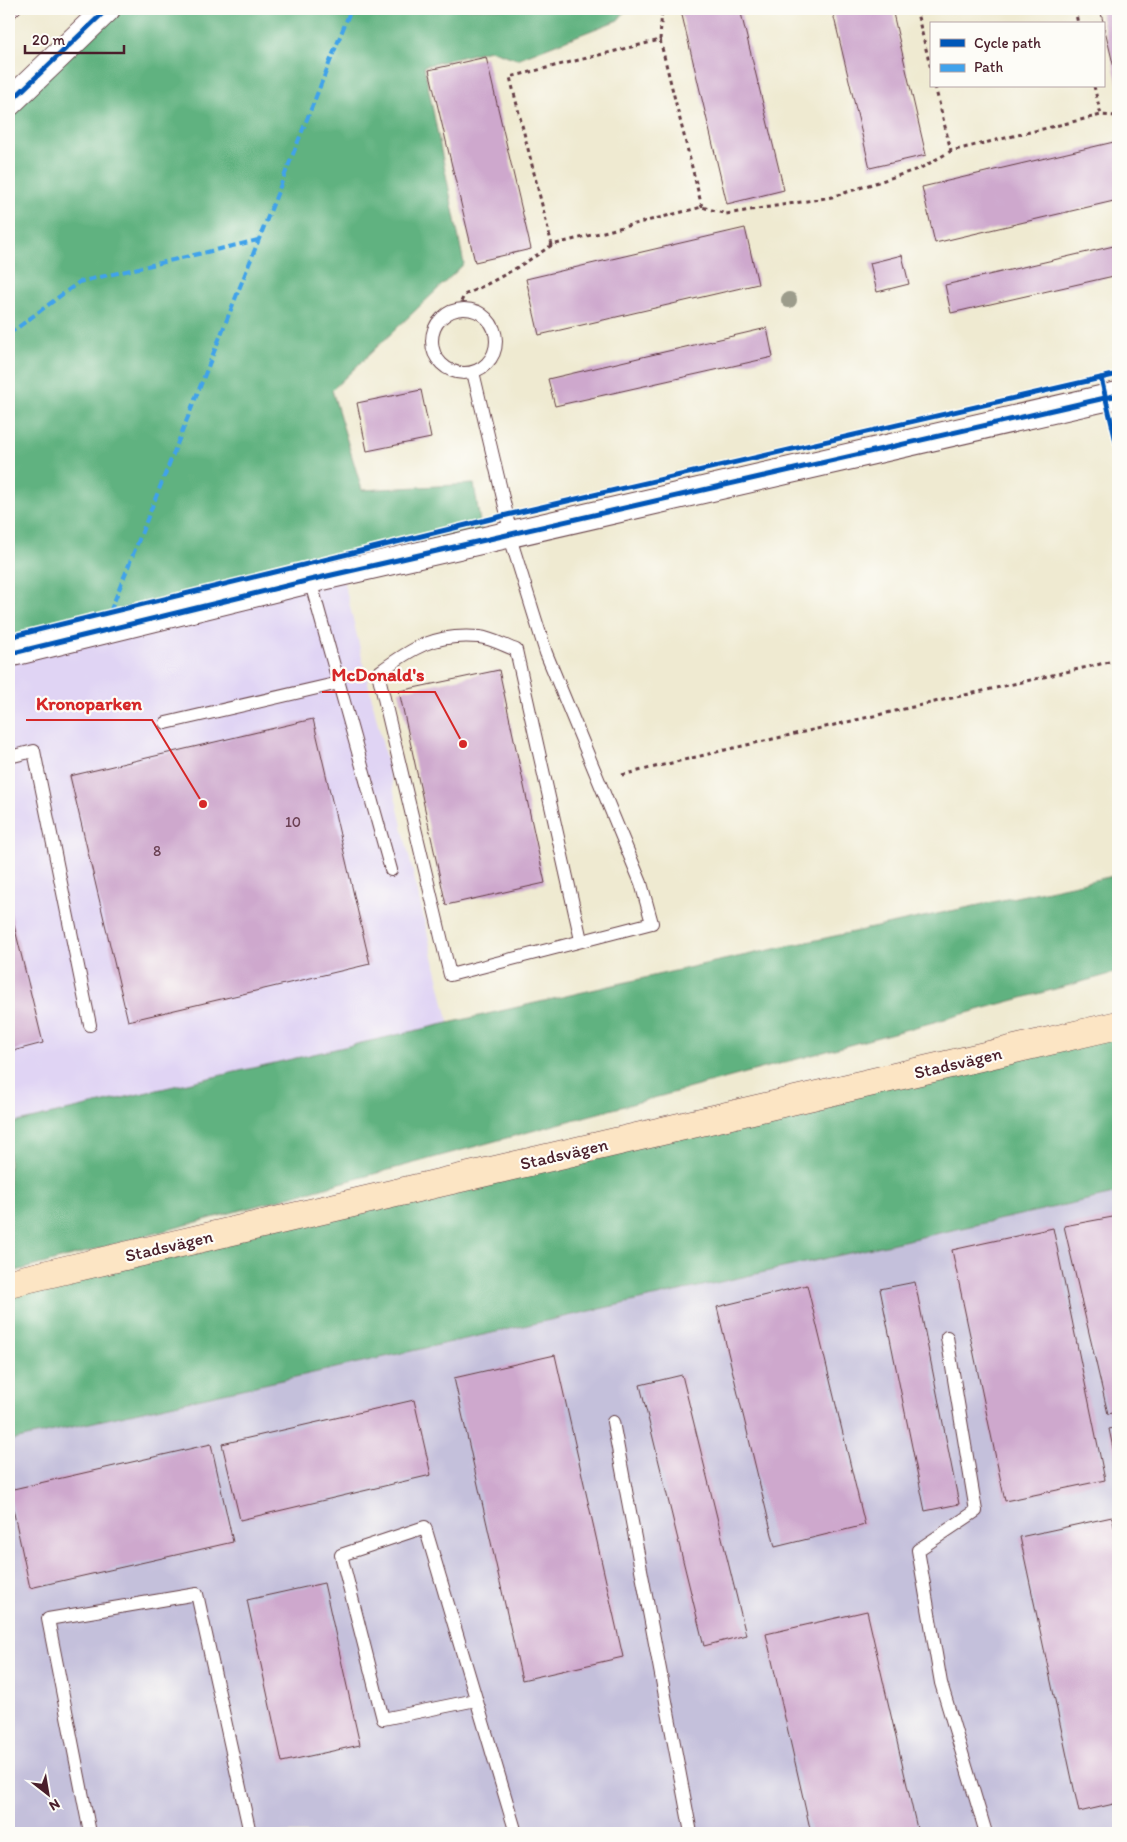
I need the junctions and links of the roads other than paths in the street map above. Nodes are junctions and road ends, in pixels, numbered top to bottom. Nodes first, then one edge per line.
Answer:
1 (107, 9) edge
2 (9, 103) edge
3 (473, 372) junction
4 (1118, 395) edge
5 (509, 534) junction
6 (310, 580) junction
7 (9, 654) edge
8 (339, 683) junction
9 (166, 723) dead end
10 (9, 757) edge
11 (391, 870) dead end
12 (581, 940) junction
13 (90, 1025) dead end
14 (1118, 1025) edge
15 (9, 1283) edge
16 (947, 1337) dead end
17 (612, 1422) dead end
18 (476, 1700) junction
19 (90, 1833) edge
20 (250, 1833) edge
21 (516, 1833) edge
22 (691, 1833) edge
23 (986, 1833) edge

1 - 2 street
3 - 3 lane
3 - 5 lane
4 - 5 street
5 - 6 street
5 - 12 lane
6 - 7 street
6 - 8 lane
8 - 9 lane
8 - 11 lane
10 - 13 lane
12 - 12 lane
14 - 15 main road, Stadsvägen
16 - 23 lane
17 - 22 lane
18 - 18 lane
18 - 21 lane
19 - 20 lane

